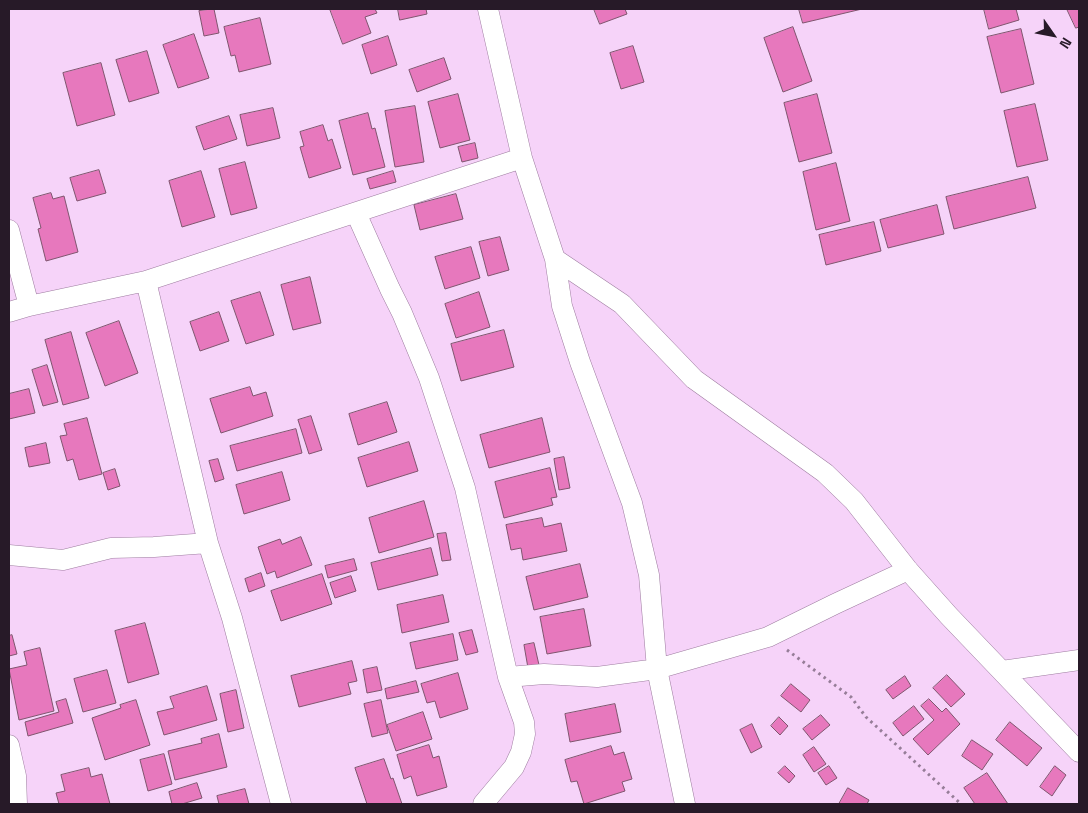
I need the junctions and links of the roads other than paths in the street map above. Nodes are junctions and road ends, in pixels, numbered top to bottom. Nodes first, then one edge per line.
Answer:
1 (488, 9) edge
2 (522, 158) junction
3 (356, 213) junction
4 (9, 230) edge
5 (555, 259) junction
6 (146, 281) junction
7 (29, 306) junction
8 (9, 312) edge
9 (208, 542) junction
10 (9, 555) edge
11 (908, 570) junction
12 (1079, 660) edge
13 (657, 669) junction
14 (1002, 671) junction
15 (508, 677) junction
16 (9, 745) edge
17 (1079, 752) edge
18 (17, 804) edge
19 (281, 804) edge
20 (483, 804) edge
21 (685, 804) edge

1 - 2 street
2 - 3 street
2 - 5 street
3 - 6 street
3 - 15 street
4 - 7 street
5 - 11 street
5 - 13 street
6 - 7 street
6 - 9 street
7 - 8 street
9 - 10 street
9 - 19 street
11 - 13 street
11 - 14 street
12 - 14 street
13 - 15 street
13 - 21 street
14 - 17 street
15 - 20 street
16 - 18 street

